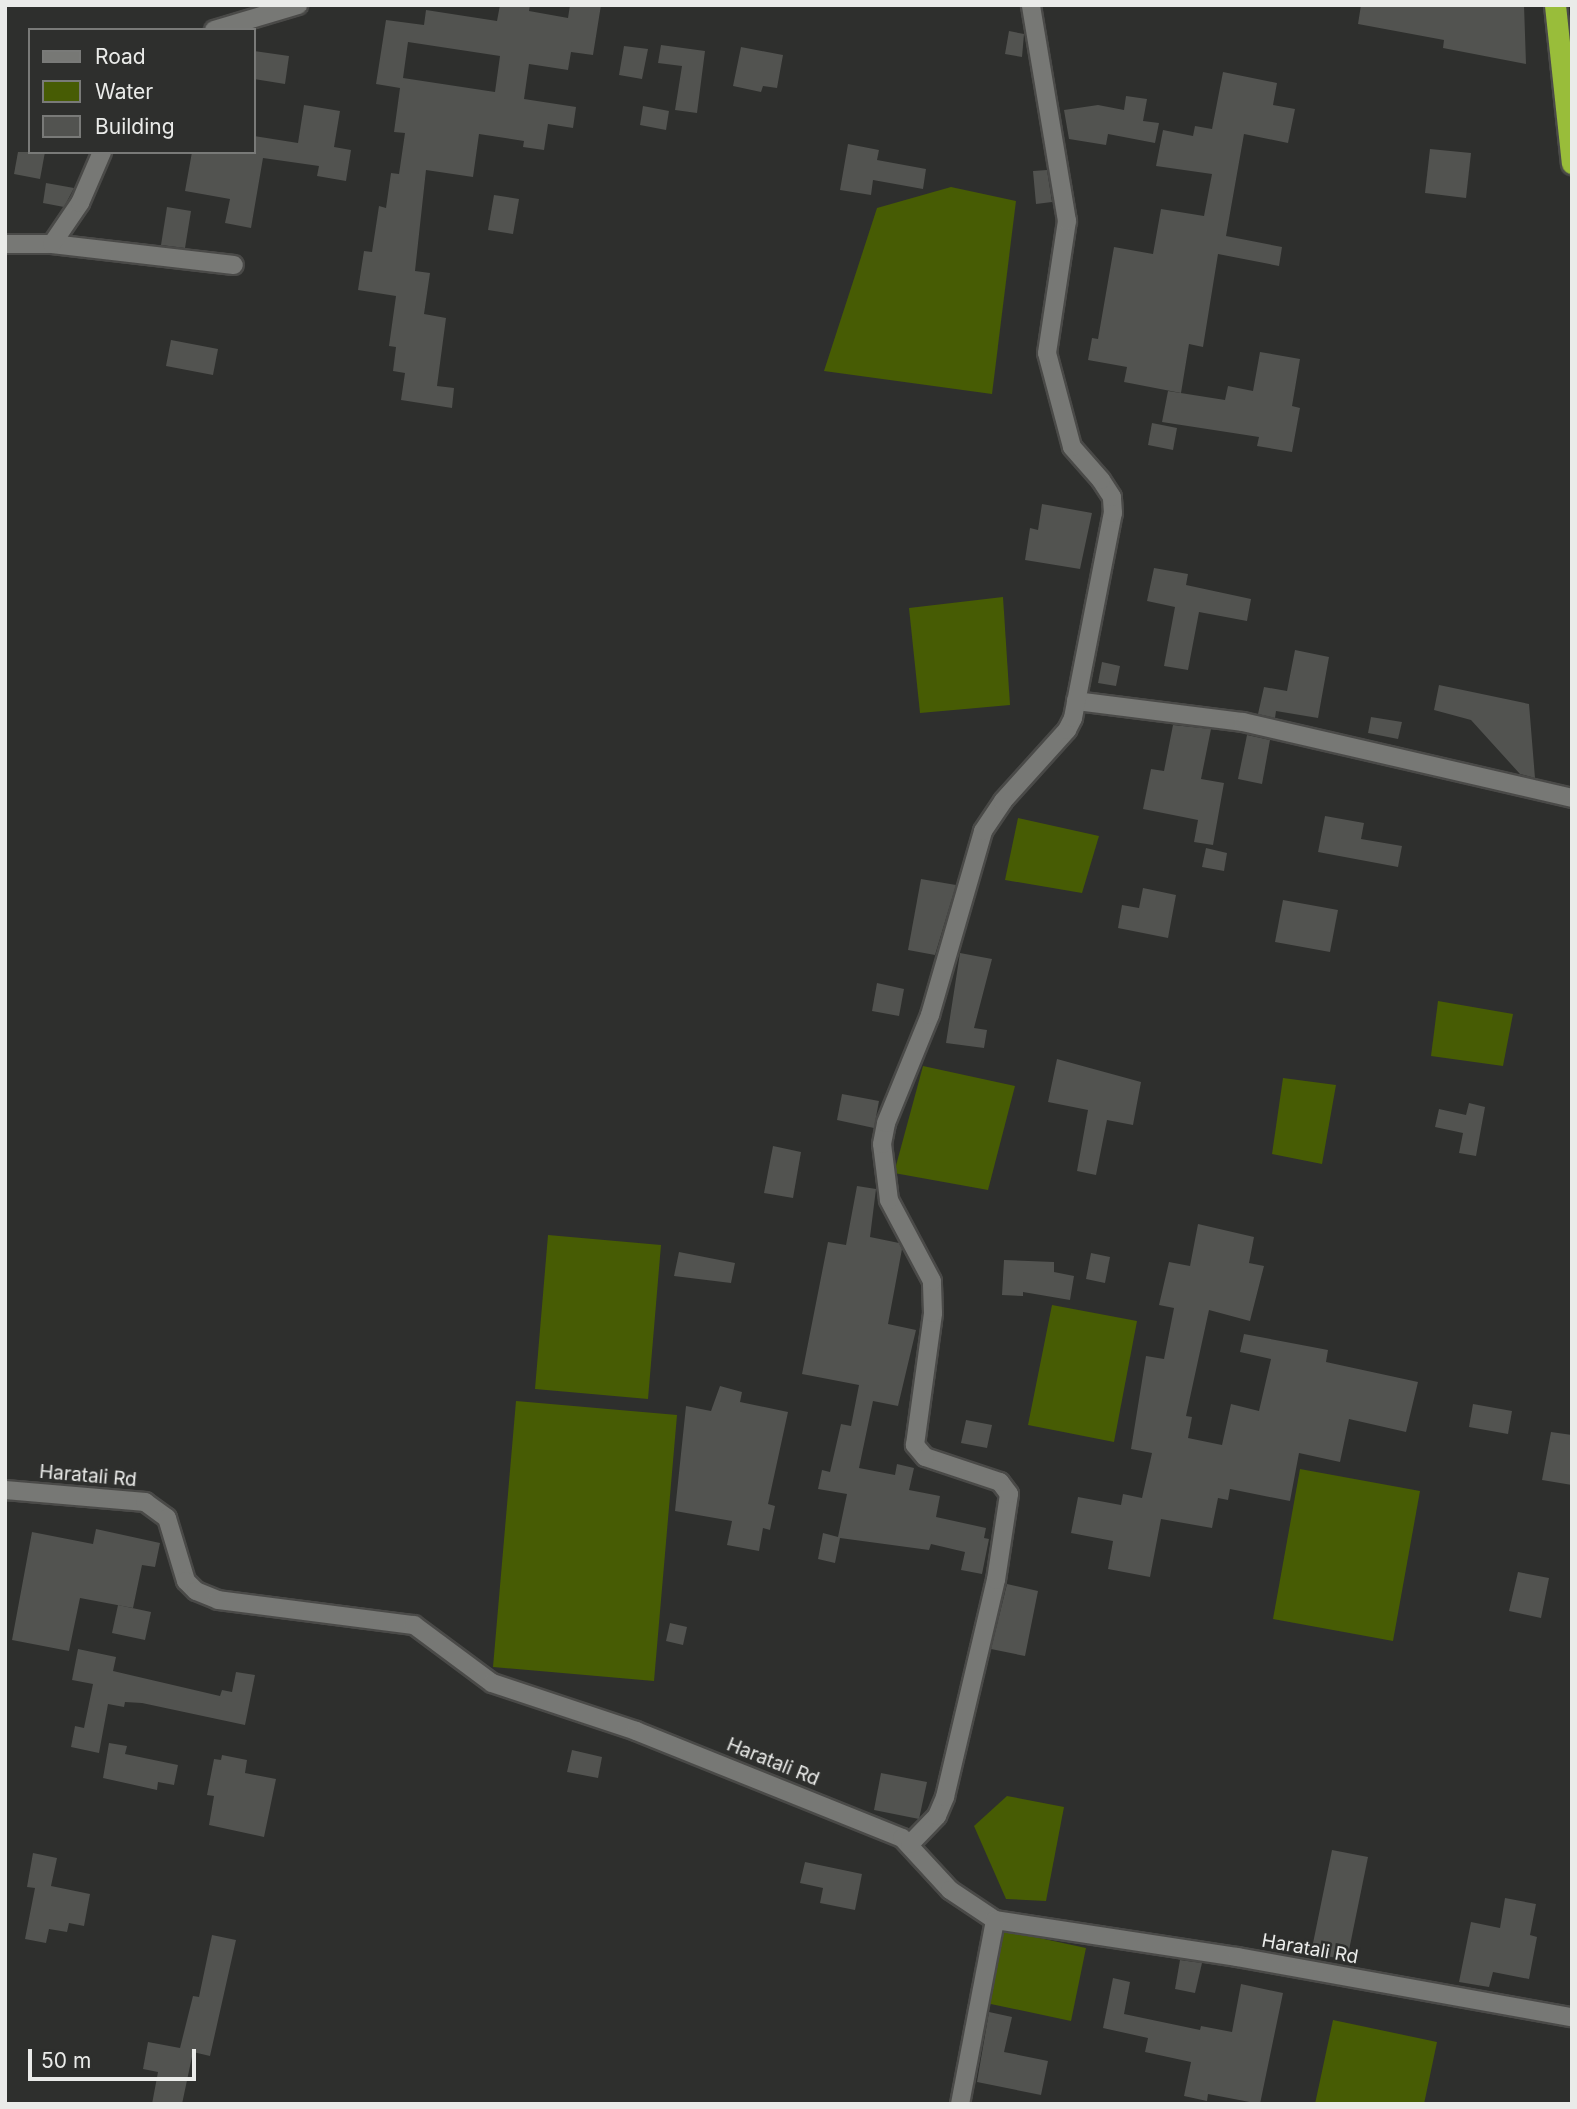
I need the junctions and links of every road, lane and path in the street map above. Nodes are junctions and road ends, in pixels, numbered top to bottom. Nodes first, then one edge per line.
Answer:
1 (298, 5) edge
2 (1031, 5) edge
3 (1555, 5) edge
4 (221, 28) edge
5 (101, 154) edge
6 (1572, 163) edge
7 (5, 244) edge
8 (52, 244) junction
9 (234, 265) dead end
10 (1076, 701) junction
11 (1572, 798) edge
12 (5, 1490) edge
13 (910, 1844) junction
14 (995, 1920) junction
15 (1572, 2017) edge
16 (960, 2104) edge

1 - 4 street
2 - 10 street
3 - 6 highway
5 - 8 street
7 - 8 street
8 - 9 street
10 - 11 street
10 - 13 street
12 - 13 street, Haratali Rd
13 - 14 street, Haratali Rd
14 - 15 street, Haratali Rd
14 - 16 street

